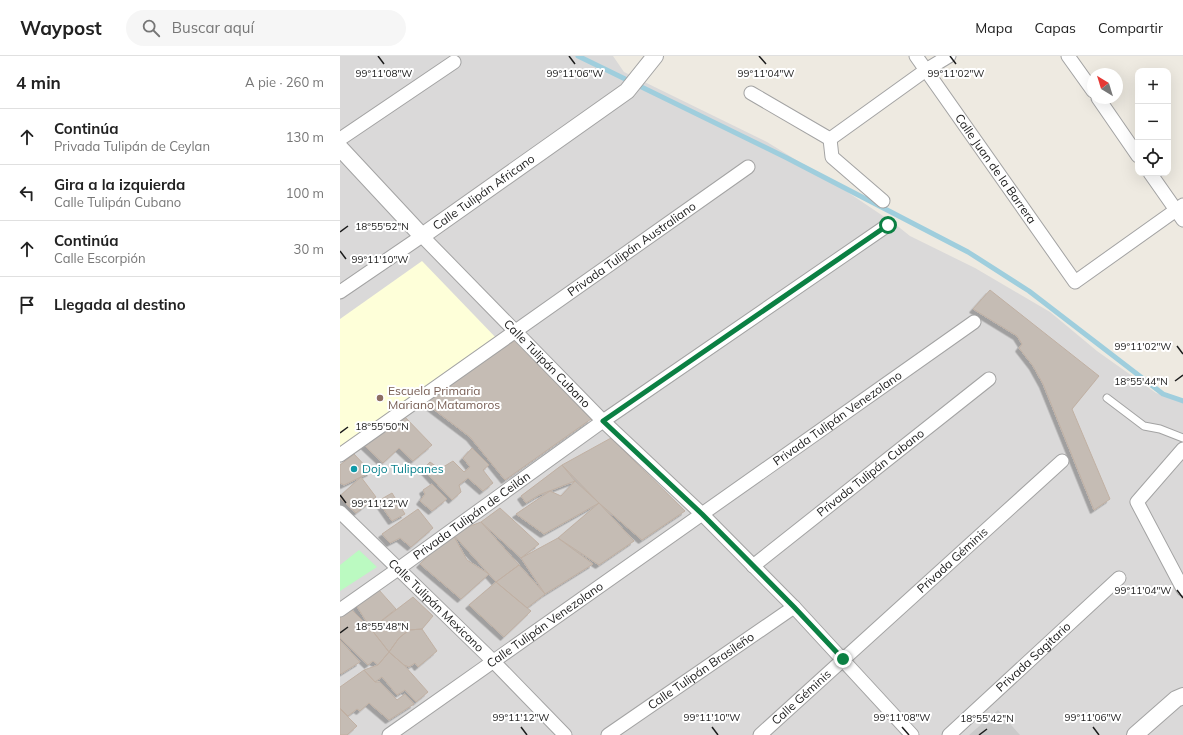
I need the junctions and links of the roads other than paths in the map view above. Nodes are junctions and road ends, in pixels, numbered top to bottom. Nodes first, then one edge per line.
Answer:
1 (916, 56) edge
2 (949, 56) edge
3 (1068, 56) edge
4 (652, 59) edge
5 (454, 62) dead end
6 (926, 70) junction
7 (1087, 83) edge
8 (751, 93) dead end
9 (1102, 104) edge
10 (340, 139) edge
11 (830, 139) junction
12 (340, 148) edge
13 (1135, 152) edge
14 (748, 167) dead end
15 (1152, 176) edge
16 (883, 201) dead end
17 (1181, 211) edge
18 (888, 225) dead end
19 (422, 236) junction
20 (340, 292) edge
21 (974, 322) dead end
22 (515, 331) junction
23 (989, 380) dead end
24 (1107, 398) dead end
25 (603, 421) junction
26 (1183, 438) edge
27 (1183, 449) edge
28 (340, 455) edge
29 (1062, 461) dead end
30 (340, 512) edge
31 (702, 514) junction
32 (753, 566) junction
33 (398, 569) junction
34 (1119, 578) dead end
35 (1182, 585) edge
36 (794, 607) junction
37 (340, 610) edge
38 (843, 659) junction
39 (492, 661) junction
40 (1183, 696) edge
41 (389, 735) edge
42 (565, 735) edge
43 (608, 735) edge
44 (760, 735) edge
45 (912, 735) edge
46 (949, 735) edge
47 (1135, 735) edge

1 - 6 street, Calle Juan de la Barrera
2 - 6 street
3 - 7 street
4 - 19 street, Calle Tulipán Africano
5 - 10 street
6 - 11 street
6 - 17 street, Calle Juan de la Barrera
8 - 11 street
9 - 13 street
11 - 16 street
12 - 19 street, Calle Tulipán Cubano
14 - 22 street, Privada Tulipán Australiano
15 - 17 street
18 - 25 street, Privada Tulipán de Ceilán
19 - 20 street, Calle Tulipán Africano
19 - 22 street, Calle Tulipán Cubano
21 - 31 street, Privada Tulipán Venezolano
22 - 25 street, Calle Tulipán Cubano
22 - 28 street, Privada Tulipán Australiano
23 - 32 street, Privada Tulipán Cubano
24 - 26 lane
25 - 31 street, Calle Tulipán Cubano
25 - 33 street, Privada Tulipán de Ceilán
27 - 35 street
29 - 38 street, Privada Géminis
30 - 33 street, Calle Tulipán Mexicano
31 - 32 street, Calle Tulipán Cubano
31 - 39 street, Calle Tulipán Venezolano
32 - 36 street, Calle Tulipán Cubano
33 - 37 street, Privada Tulipán de Ceilán
33 - 39 street, Calle Tulipán Mexicano
34 - 46 street, Privada Sagitario
36 - 38 street, Calle Tulipán Cubano
36 - 43 street, Calle Tulipán Brasileño
38 - 44 street, Calle Géminis
38 - 45 street, Calle Tulipán Cubano
39 - 41 street, Calle Tulipán Venezolano
39 - 42 street, Calle Tulipán Mexicano
40 - 47 street

